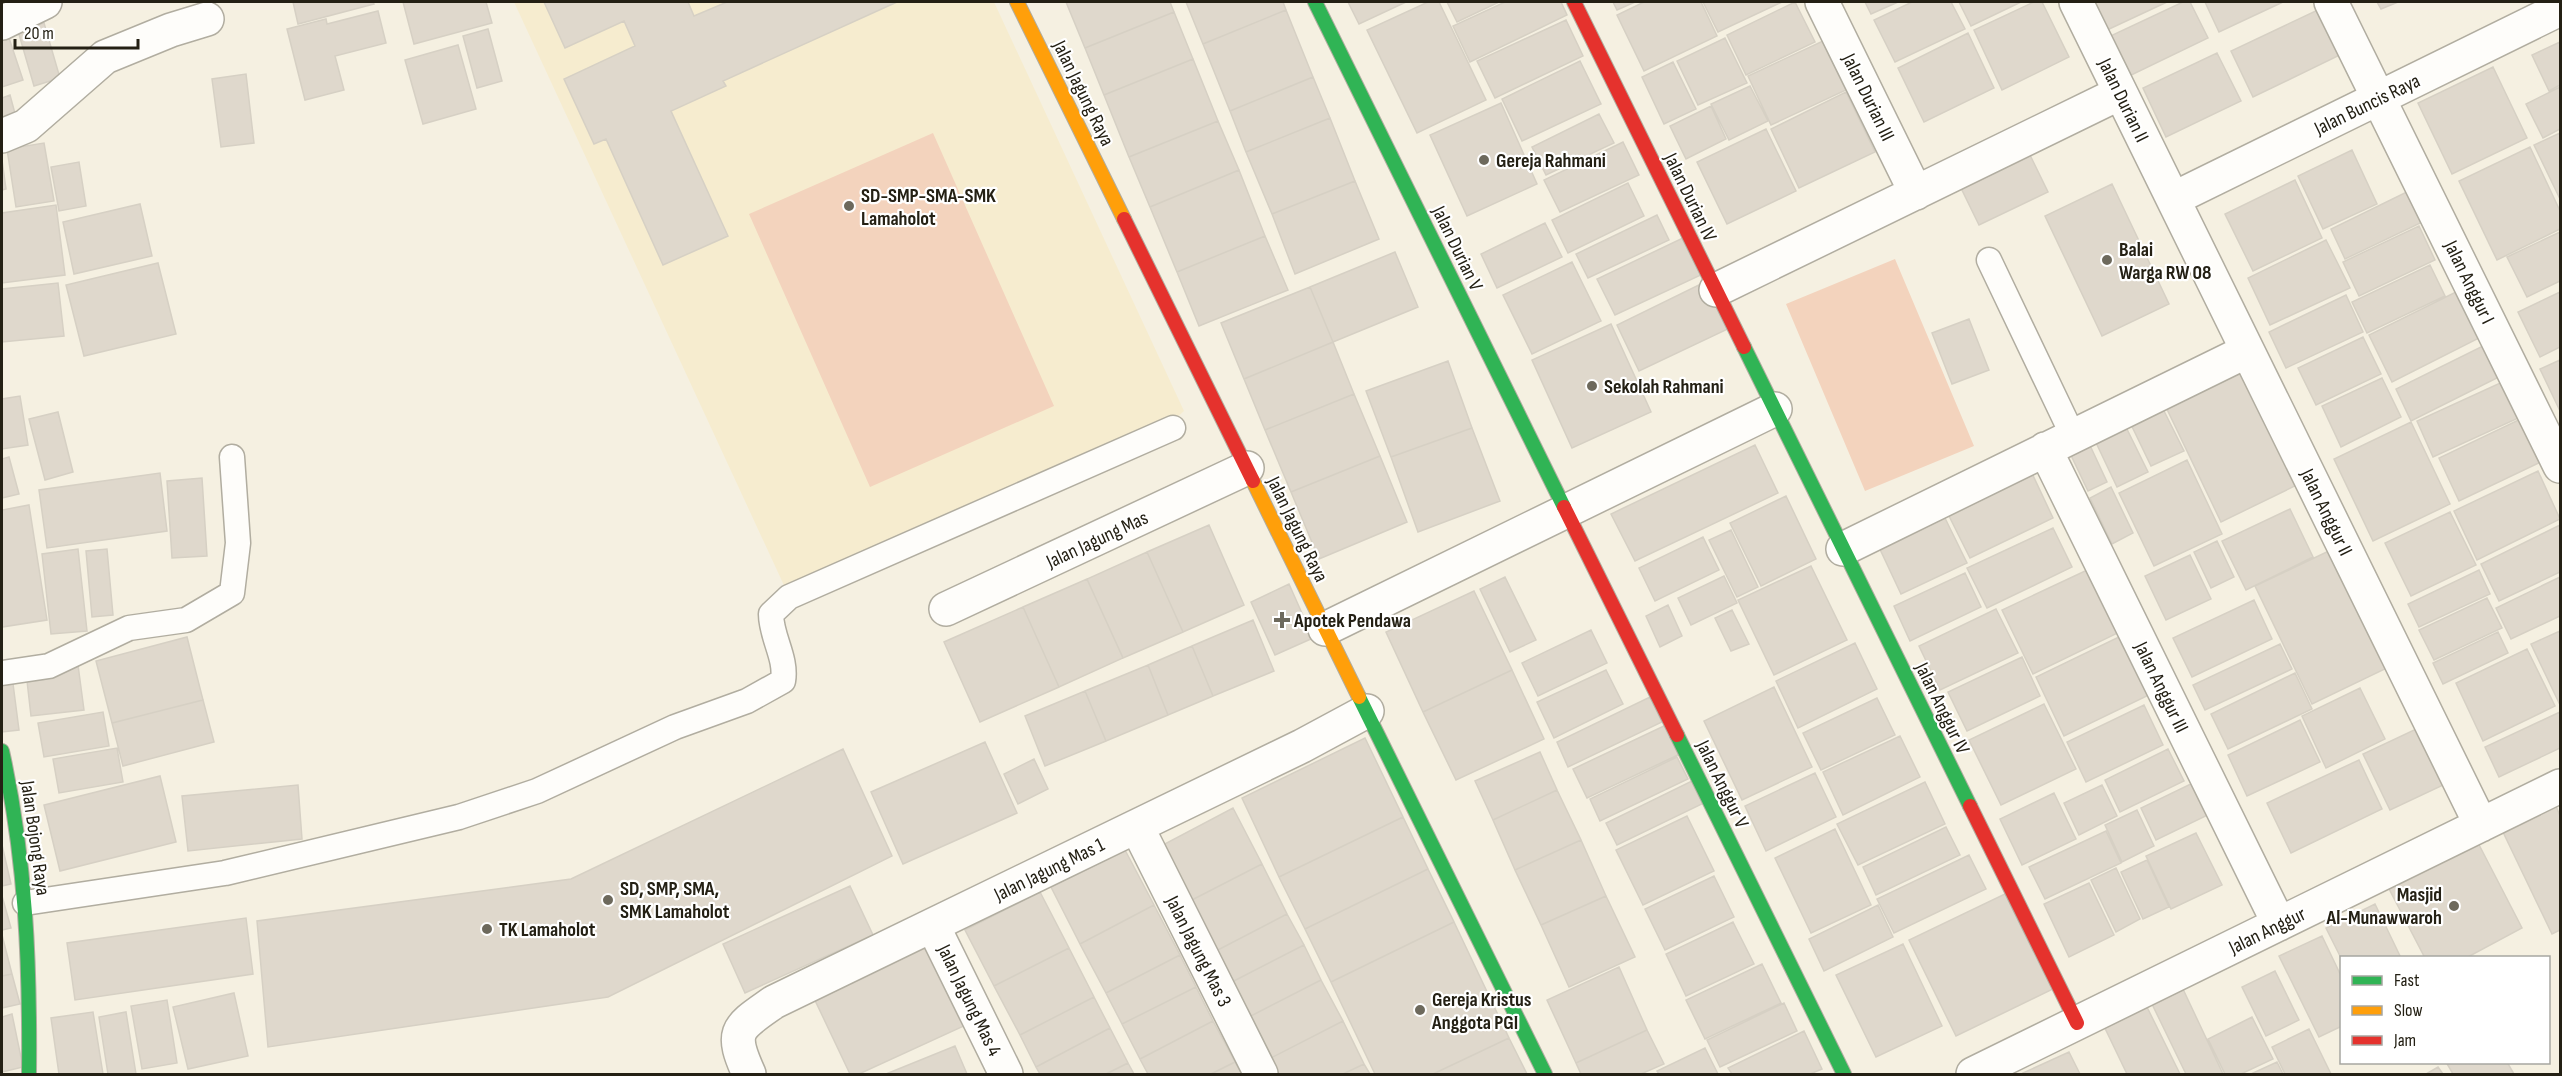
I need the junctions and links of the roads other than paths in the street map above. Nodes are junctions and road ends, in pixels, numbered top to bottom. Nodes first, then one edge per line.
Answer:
1 (45, 2) edge
2 (1017, 2) edge
3 (1315, 2) edge
4 (1574, 2) edge
5 (1822, 2) edge
6 (2076, 2) edge
7 (2331, 2) edge
8 (2560, 9) edge
9 (207, 19) dead end
10 (2, 23) edge
11 (2120, 93) junction
12 (2379, 98) junction
13 (2, 136) edge
14 (1916, 193) junction
15 (2173, 199) junction
16 (1989, 260) dead end
17 (1716, 290) junction
18 (2247, 351) junction
19 (1775, 409) junction
20 (1173, 428) dead end
21 (2059, 443) junction
22 (232, 457) dead end
23 (2560, 466) edge
24 (1247, 468) junction
25 (1567, 511) junction
26 (1843, 549) junction
27 (946, 609) dead end
28 (1326, 629) junction
29 (2, 673) edge
30 (1366, 711) junction
31 (2, 751) edge
32 (2560, 786) edge
33 (2481, 825) junction
34 (1137, 826) junction
35 (26, 903) junction
36 (2279, 924) junction
37 (933, 926) junction
38 (2077, 1023) junction
39 (29, 1074) edge
40 (749, 1074) edge
41 (1006, 1074) edge
42 (1261, 1074) edge
43 (1545, 1074) edge
44 (1845, 1074) edge
45 (1973, 1074) edge

1 - 10 street
2 - 24 street, Jalan Jagung Raya
3 - 25 street, Jalan Durian V
4 - 17 street, Jalan Durian IV
5 - 14 street, Jalan Durian III
6 - 11 street, Jalan Durian II
7 - 12 street, Jalan Anggur I
8 - 12 street, Jalan Buncis Raya
9 - 13 street
11 - 14 street
11 - 15 street, Jalan Durian II
12 - 15 street, Jalan Buncis Raya
12 - 23 street, Jalan Anggur I
14 - 17 street
15 - 18 street, Jalan Anggur II
16 - 21 lane
17 - 19 street, Jalan Durian IV
18 - 21 street
18 - 33 street, Jalan Anggur II
19 - 25 street
19 - 26 street, Jalan Anggur IV
20 - 35 lane
21 - 26 street
21 - 36 street, Jalan Anggur III
22 - 29 lane
24 - 27 street, Jalan Jagung Mas
24 - 28 street, Jalan Jagung Raya
25 - 28 street
25 - 44 street, Jalan Anggur V
26 - 38 street, Jalan Anggur IV
28 - 30 street, Jalan Jagung Raya
30 - 34 street, Jalan Jagung Mas 1
30 - 43 street, Jalan Jagung Raya
31 - 35 street, Jalan Bojong Raya
32 - 33 street, Jalan Anggur
33 - 36 street, Jalan Anggur
34 - 37 street, Jalan Jagung Mas 1
34 - 42 street, Jalan Jagung Mas 3
35 - 39 street, Jalan Bojong Raya
36 - 38 street, Jalan Anggur
37 - 40 street, Jalan Jagung Mas 1
37 - 41 street, Jalan Jagung Mas 4
38 - 45 street, Jalan Anggur

